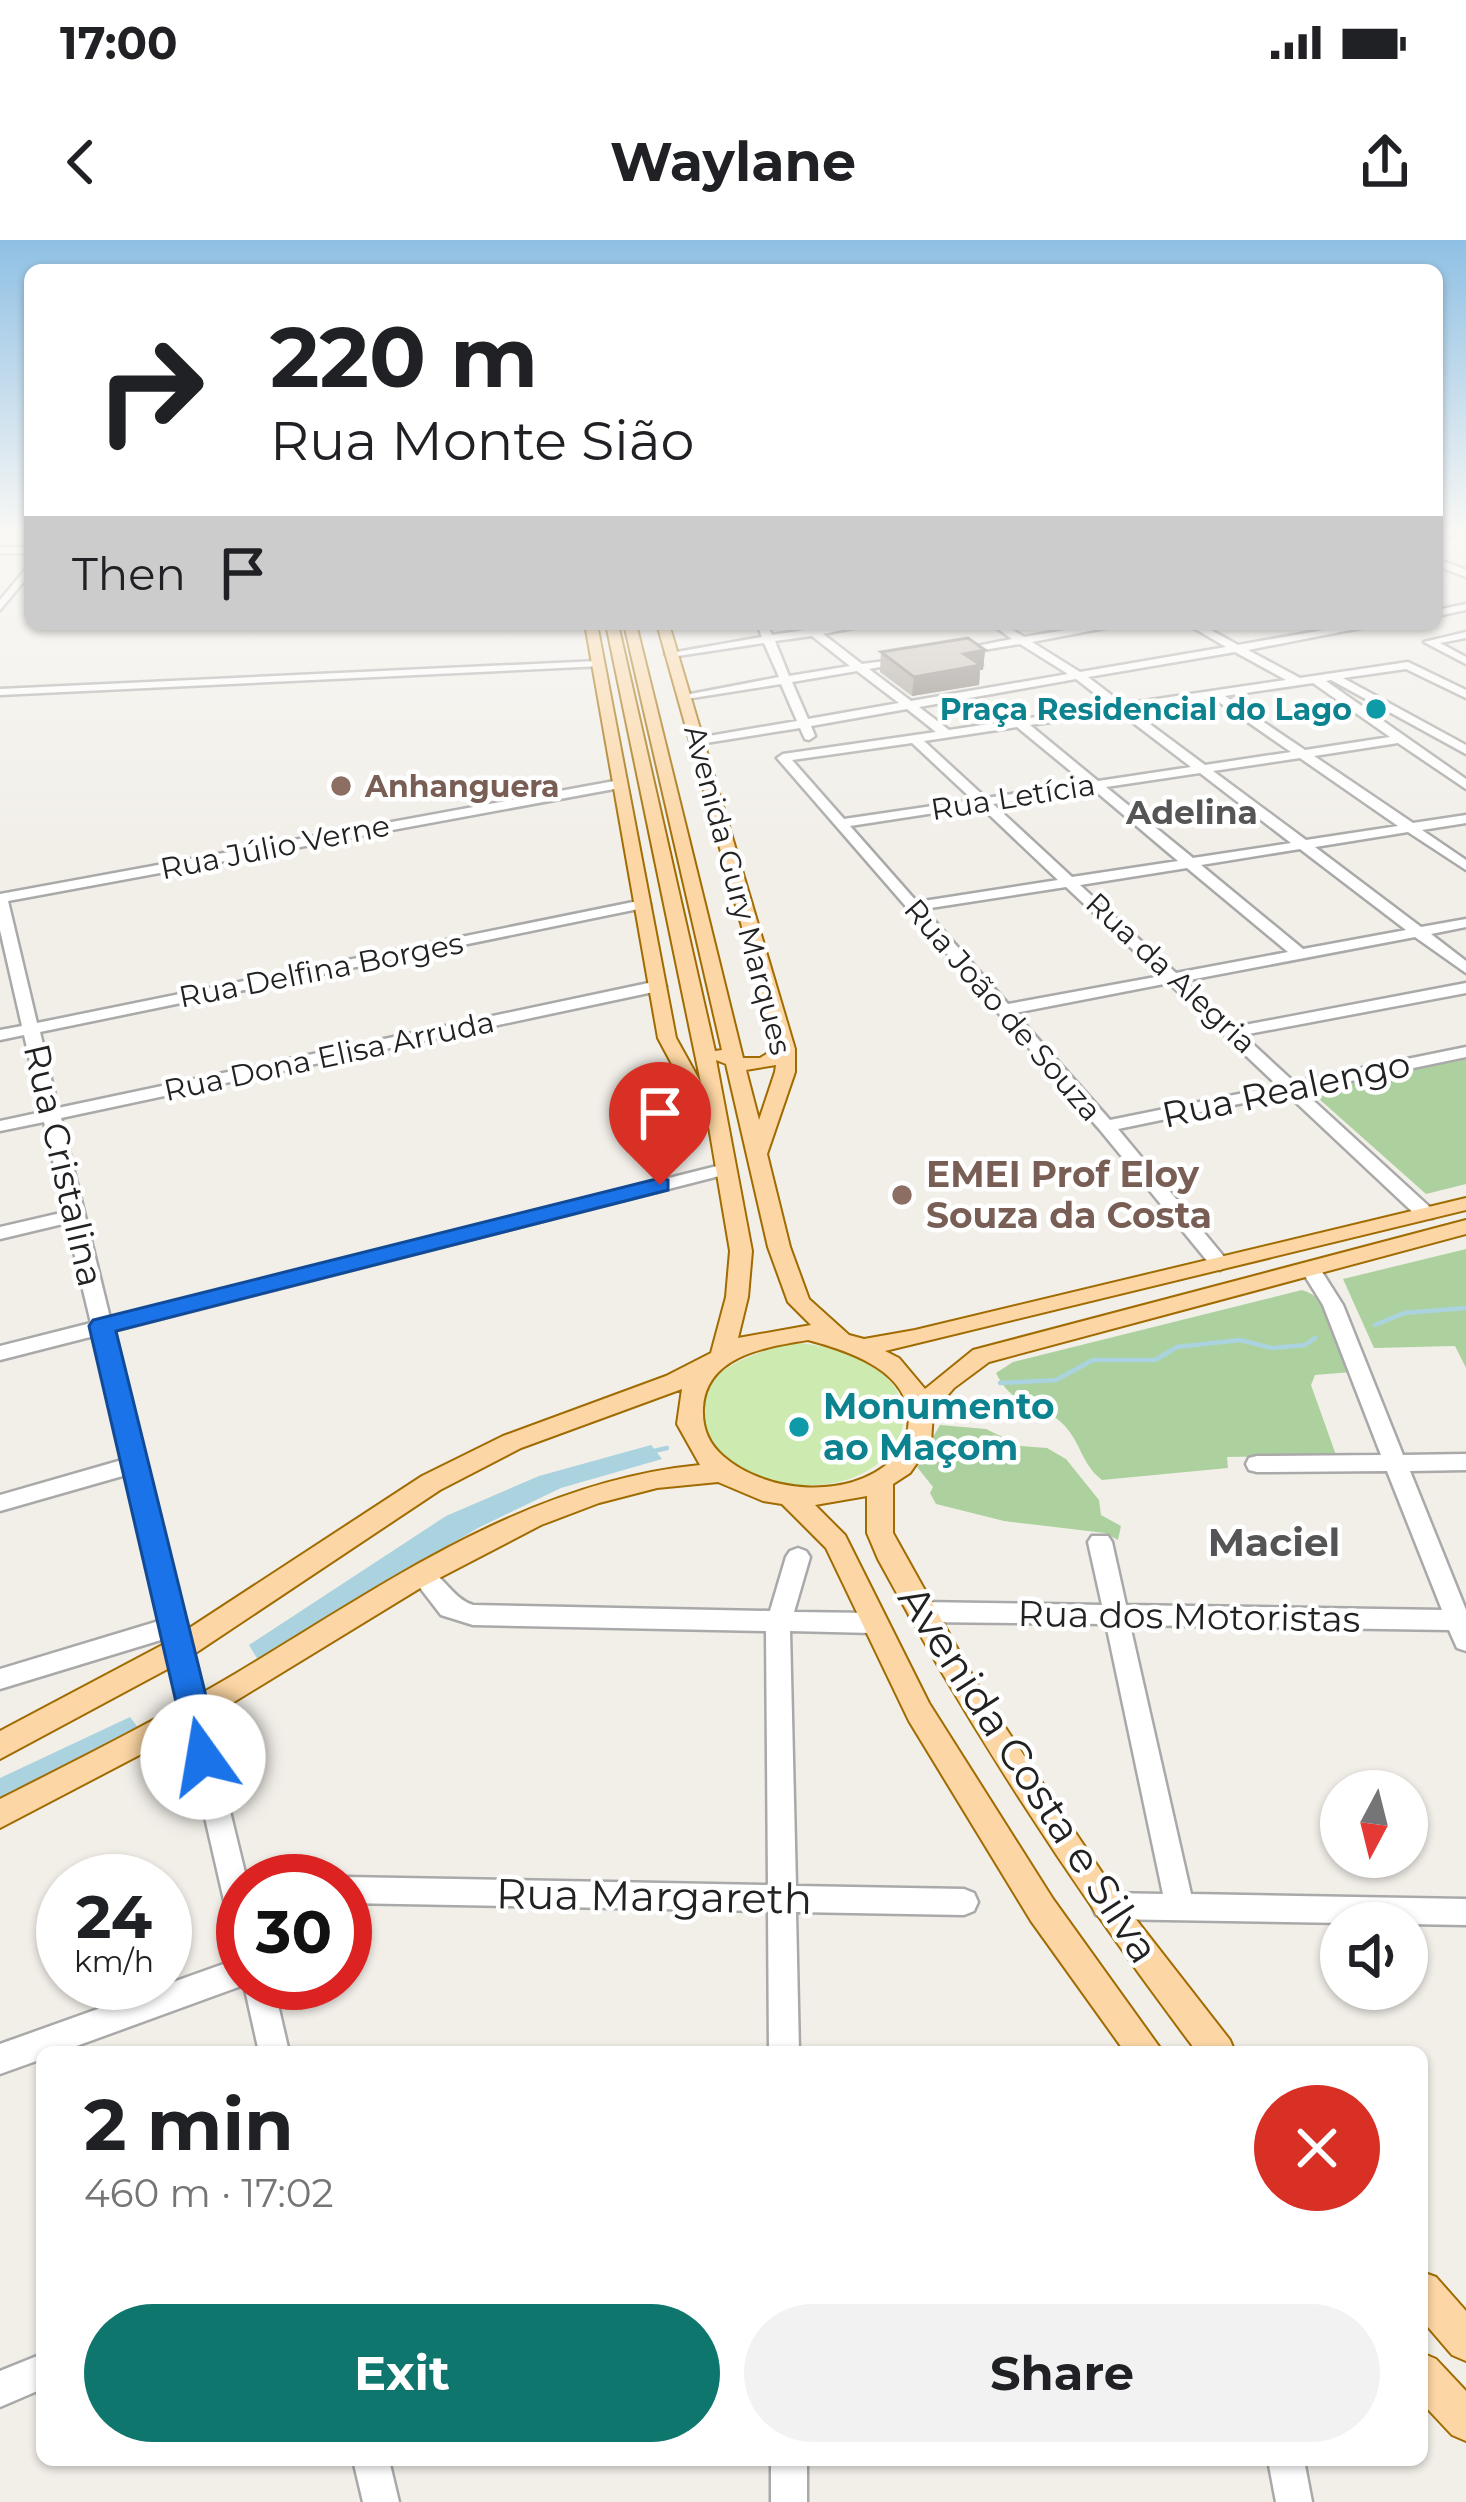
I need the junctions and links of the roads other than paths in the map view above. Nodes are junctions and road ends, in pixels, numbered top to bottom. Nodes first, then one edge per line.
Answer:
1 (593, 636) edge
2 (615, 636) edge
3 (633, 636) edge
4 (666, 636) edge
5 (767, 636) edge
6 (781, 636) edge
7 (818, 636) edge
8 (1015, 636) edge
9 (1049, 636) edge
10 (1213, 636) edge
11 (1309, 636) edge
12 (1464, 637) edge
13 (769, 639) junction
14 (1022, 640) junction
15 (1236, 648) junction
16 (671, 654) junction
17 (939, 654) edge
18 (920, 657) edge
19 (1466, 661) edge
20 (598, 664) junction
21 (1426, 666) dead end
22 (860, 667) junction
23 (1079, 676) junction
24 (1333, 677) junction
25 (785, 679) junction
26 (1317, 680) junction
27 (1299, 682) junction
28 (1466, 691) edge
29 (0, 692) edge
30 (1215, 694) junction
31 (686, 696) junction
32 (909, 705) junction
33 (1118, 709) junction
34 (1019, 722) junction
35 (804, 723) junction
36 (944, 732) junction
37 (913, 736) junction
38 (1401, 739) junction
39 (697, 742) junction
40 (1466, 750) edge
41 (815, 753) junction
42 (1301, 754) junction
43 (1200, 769) junction
44 (620, 784) junction
45 (1095, 785) junction
46 (1466, 785) edge
47 (986, 802) junction
48 (1466, 818) edge
49 (838, 824) junction
50 (1412, 828) junction
51 (1303, 846) junction
52 (1187, 861) junction
53 (1466, 866) edge
54 (1071, 880) junction
55 (0, 899) edge
56 (912, 907) junction
57 (644, 913) junction
58 (1466, 922) edge
59 (1418, 932) junction
60 (1300, 954) junction
61 (9, 960) edge
62 (686, 962) junction
63 (1466, 968) edge
64 (1176, 978) junction
65 (658, 986) junction
66 (1466, 988) edge
67 (1003, 1010) junction
68 (698, 1011) junction
69 (32, 1028) junction
70 (1234, 1032) junction
71 (0, 1035) edge
72 (786, 1049) junction
73 (1466, 1052) edge
74 (734, 1062) junction
75 (1294, 1087) junction
76 (52, 1114) junction
77 (0, 1126) edge
78 (1106, 1126) junction
79 (720, 1132) junction
80 (756, 1155) junction
81 (725, 1169) junction
82 (1466, 1204) edge
83 (76, 1215) junction
84 (1428, 1224) junction
85 (1466, 1227) edge
86 (1353, 1232) junction
87 (0, 1233) edge
88 (1220, 1264) junction
89 (1310, 1268) junction
90 (102, 1326) junction
91 (839, 1337) junction
92 (867, 1346) junction
93 (0, 1353) edge
94 (715, 1360) junction
95 (922, 1408) junction
96 (1466, 1462) edge
97 (1257, 1464) dead end
98 (134, 1466) junction
99 (1396, 1466) junction
100 (723, 1472) junction
101 (880, 1480) junction
102 (790, 1496) junction
103 (0, 1503) edge
104 (1100, 1542) dead end
105 (798, 1557) dead end
106 (423, 1576) junction
107 (920, 1612) junction
108 (1114, 1615) junction
109 (873, 1623) junction
110 (778, 1624) junction
111 (1462, 1631) edge
112 (175, 1638) junction
113 (0, 1679) edge
114 (193, 1713) junction
115 (0, 1747) edge
116 (0, 1814) edge
117 (230, 1854) edge
118 (372, 1890) edge
119 (783, 1898) junction
120 (964, 1902) dead end
121 (1106, 1906) junction
122 (1180, 1907) junction
123 (1466, 1912) edge
124 (216, 1981) edge
125 (264, 2010) edge
126 (273, 2046) edge
127 (784, 2046) edge
128 (1142, 2046) edge
129 (1213, 2046) edge
130 (0, 2059) edge
131 (1428, 2298) edge
132 (1466, 2341) edge
133 (36, 2374) edge
134 (1428, 2379) edge
135 (0, 2389) edge
136 (1466, 2424) edge
137 (372, 2466) edge
138 (789, 2466) edge
139 (1287, 2466) edge
140 (381, 2502) edge
141 (789, 2502) edge
142 (1294, 2502) edge

1 - 20 main road, Avenida Gury Marques
2 - 62 main road, Avenida Gury Marques
3 - 74 main road, Avenida Gury Marques
4 - 16 main road, Avenida Gury Marques
5 - 13 street
6 - 13 street
7 - 22 street
8 - 14 street
9 - 14 street
10 - 15 street
11 - 15 street
12 - 19 street
13 - 16 street
13 - 25 street
14 - 17 street
14 - 23 street
15 - 23 street
15 - 27 street
16 - 31 main road, Avenida Gury Marques
18 - 22 street
20 - 29 street
20 - 44 main road, Avenida Gury Marques
21 - 28 street
22 - 25 street
22 - 32 street
23 - 32 street
23 - 33 street
24 - 26 street
24 - 28 street
24 - 40 street
25 - 31 street
25 - 35 street
26 - 27 street
26 - 38 street
27 - 30 street
30 - 33 street
30 - 42 street
31 - 39 main road, Avenida Gury Marques
32 - 35 street
32 - 36 street
33 - 34 street
33 - 43 street
34 - 36 street
34 - 45 street
35 - 39 street
35 - 41 street
36 - 37 street
37 - 41 street
37 - 47 street, Rua da Alegria
38 - 42 street, Rua Letícia
38 - 46 street
39 - 72 main road, Avenida Gury Marques
41 - 49 street, Rua João de Souza
42 - 43 street, Rua Letícia
42 - 50 street
43 - 45 street, Rua Letícia
43 - 51 street
44 - 55 street, Rua Júlio Verne
44 - 57 main road, Avenida Gury Marques
45 - 47 street, Rua Letícia
45 - 52 street
47 - 49 street, Rua Letícia
47 - 54 street, Rua da Alegria
48 - 50 street
49 - 56 street, Rua João de Souza
50 - 51 street
50 - 53 street
51 - 52 street
51 - 59 street
52 - 54 street
52 - 60 street
54 - 56 street
54 - 64 street, Rua da Alegria
55 - 61 street, Rua Cristalina
56 - 67 street, Rua João de Souza
57 - 62 main road
57 - 65 main road, Avenida Gury Marques
57 - 69 street, Rua Delfina Borges
58 - 59 street
59 - 60 street
59 - 63 street
60 - 64 street
61 - 69 street, Rua Cristalina
62 - 68 main road, Avenida Gury Marques
64 - 67 street
64 - 70 street, Rua da Alegria
65 - 76 street, Rua Dona Elisa Arruda
65 - 79 main road, Avenida Gury Marques
66 - 70 street
67 - 78 street, Rua João de Souza
68 - 74 main road
68 - 79 main road, Avenida Gury Marques
69 - 71 street, Rua Delfina Borges
69 - 76 street, Rua Cristalina
70 - 75 street, Rua da Alegria
72 - 74 main road
72 - 80 main road, Avenida Gury Marques
73 - 75 street, Rua Realengo
74 - 80 main road, Avenida Gury Marques
75 - 78 street, Rua Realengo
75 - 84 street, Rua da Alegria
76 - 77 street, Rua Dona Elisa Arruda
76 - 83 street, Rua Cristalina
78 - 88 street, Rua João de Souza
79 - 81 main road, Avenida Gury Marques
80 - 91 main road, Avenida Gury Marques
81 - 90 street
81 - 94 main road, Avenida Gury Marques
82 - 84 main road
83 - 87 street
83 - 90 street, Rua Cristalina
84 - 85 main road
84 - 86 main road
84 - 89 main road
86 - 88 main road
86 - 89 main road
88 - 92 main road
89 - 95 main road
89 - 99 street
90 - 93 street
90 - 98 street, Rua Cristalina
91 - 92 main road
91 - 94 main road
92 - 95 main road
94 - 100 main road
94 - 112 main road
95 - 101 main road
96 - 99 street
97 - 99 street
98 - 103 street
98 - 112 street, Rua Cristalina
99 - 111 street
100 - 102 main road
100 - 106 main road
101 - 102 main road
101 - 107 main road, Avenida Costa e Silva
102 - 109 main road, Avenida Costa e Silva
104 - 108 street
105 - 110 street
106 - 110 street
106 - 114 main road
107 - 108 street, Rua dos Motoristas
107 - 121 main road, Avenida Costa e Silva
108 - 111 street, Rua dos Motoristas
108 - 122 street
109 - 110 street
109 - 128 main road, Avenida Costa e Silva
110 - 119 street
112 - 113 street
112 - 114 street, Rua Cristalina
112 - 115 main road
114 - 116 main road
114 - 117 street, Rua Cristalina
118 - 119 street, Rua Margareth
119 - 120 street, Rua Margareth
119 - 127 street
121 - 122 street
121 - 129 main road, Avenida Costa e Silva
122 - 123 street
124 - 130 street
125 - 126 street
131 - 132 main road
133 - 135 street
134 - 136 main road
137 - 140 street
138 - 141 street
139 - 142 street

